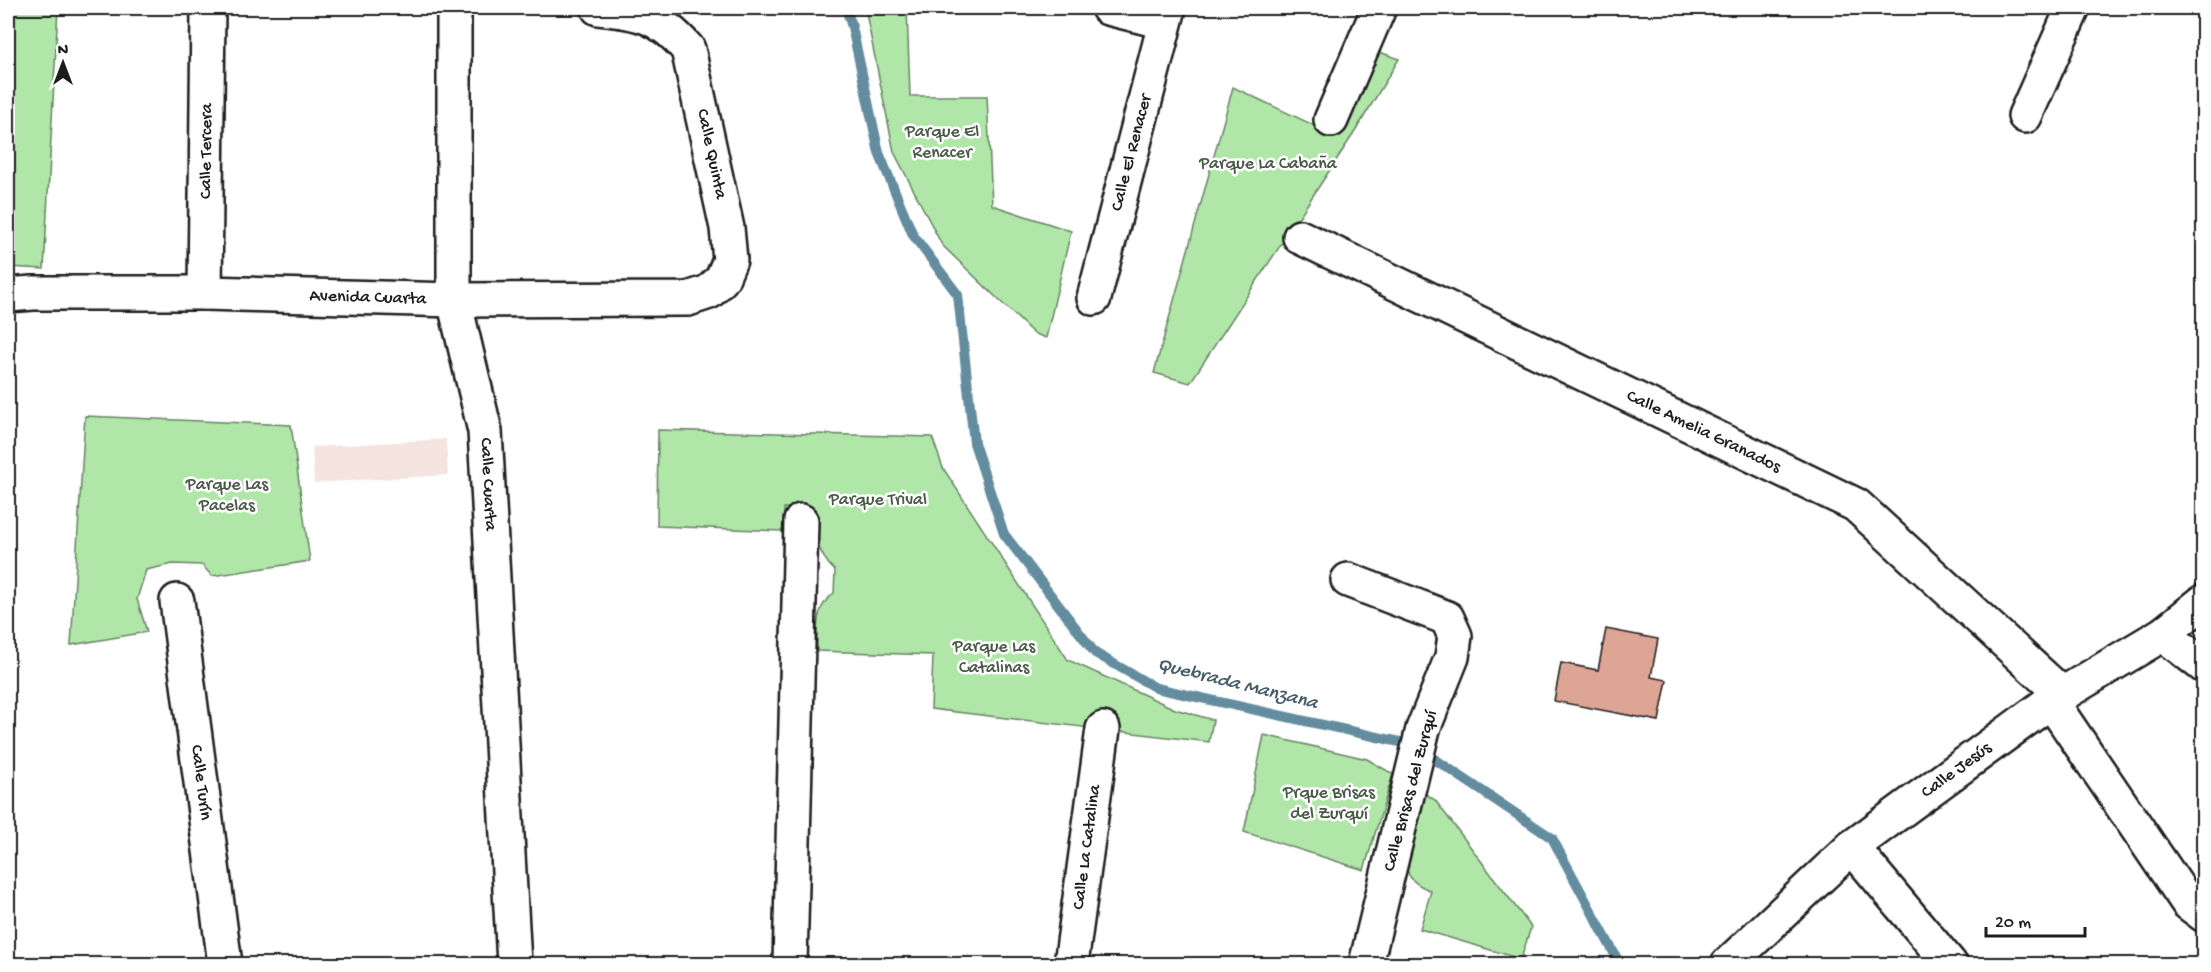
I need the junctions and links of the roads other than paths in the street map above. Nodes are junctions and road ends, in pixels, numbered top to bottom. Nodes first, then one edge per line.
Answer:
1 (208, 8) edge
2 (454, 8) edge
3 (598, 8) edge
4 (1108, 8) edge
5 (1379, 8) edge
6 (2073, 8) edge
7 (1167, 15) edge
8 (2025, 116) dead end
9 (1331, 120) dead end
10 (1300, 237) dead end
11 (722, 279) joint
12 (205, 293) junction
13 (8, 296) edge
14 (1094, 298) dead end
15 (454, 300) junction
16 (801, 521) dead end
17 (1348, 580) dead end
18 (177, 601) dead end
19 (2204, 601) edge
20 (2163, 634) junction
21 (2204, 666) edge
22 (2057, 698) junction
23 (1103, 729) dead end
24 (1852, 847) junction
25 (2204, 915) edge
26 (225, 964) edge
27 (514, 964) edge
28 (790, 964) edge
29 (1071, 964) edge
30 (1366, 964) edge
31 (1728, 964) edge
32 (1950, 964) edge

1 - 12 street, Calle Tercera
2 - 15 street, Calle Cuarta
3 - 11 street, Calle Quinta
4 - 7 street
5 - 9 street
6 - 8 street
7 - 14 street, Calle El Renacer
10 - 22 street, Calle Amelia Granados
11 - 15 street, Avenida Cuarta
12 - 13 street, Avenida Cuarta
12 - 15 street, Avenida Cuarta
15 - 27 street, Calle Cuarta
16 - 28 street
17 - 30 street, Calle Brisas del Zurquí
18 - 26 street, Calle Turín
19 - 20 street, Calle Jesús
20 - 21 street
20 - 22 street, Calle Jesús
22 - 24 street, Calle Jesús
22 - 25 street, Calle Amelia Granados
23 - 29 street, Calle La Catalina
24 - 31 street, Calle Jesús
24 - 32 street

